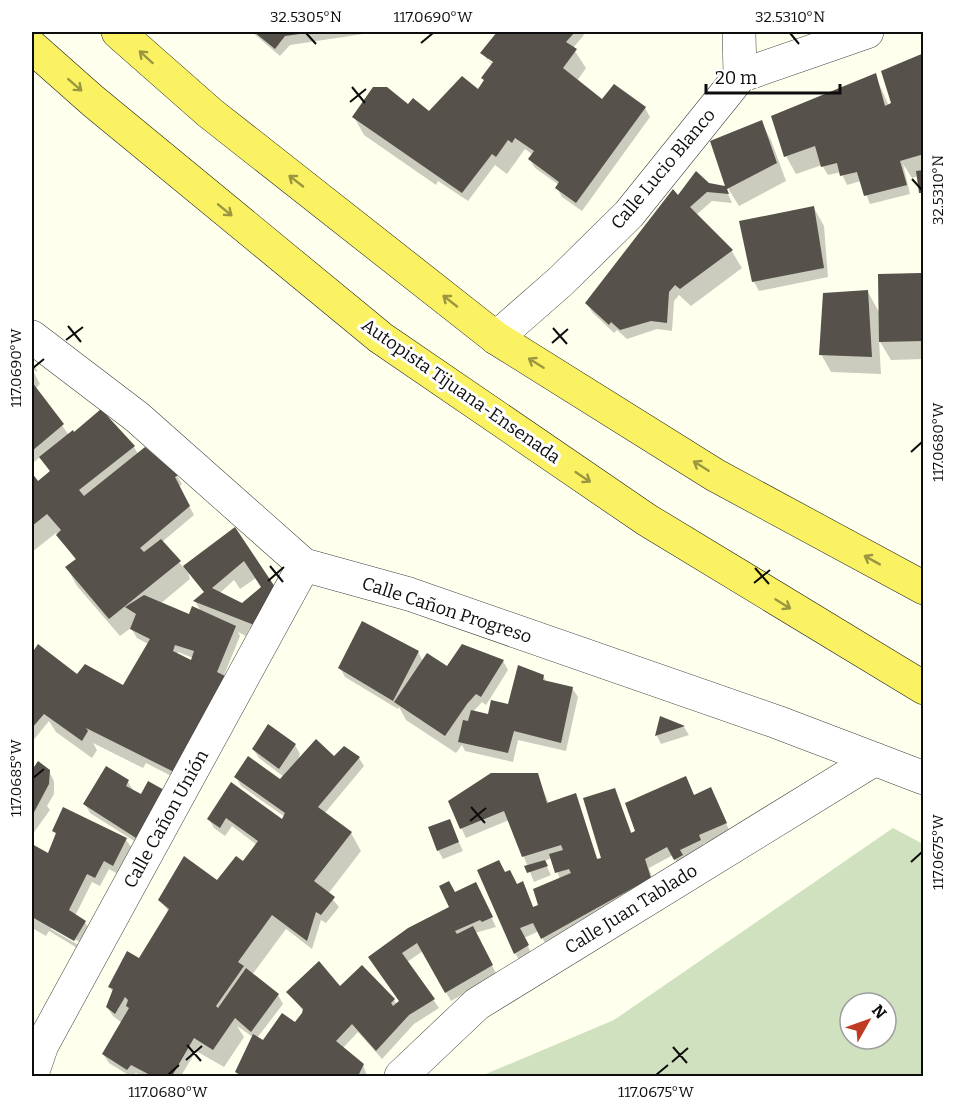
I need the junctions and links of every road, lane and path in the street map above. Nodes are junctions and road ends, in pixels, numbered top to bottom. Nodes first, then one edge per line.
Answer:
1 (118, 32) edge
2 (739, 32) edge
3 (867, 32) edge
4 (32, 47) edge
5 (740, 76) junction
6 (32, 337) edge
7 (496, 338) junction
8 (304, 565) junction
9 (924, 588) edge
10 (924, 688) edge
11 (875, 759) junction
12 (924, 778) edge
13 (32, 1074) edge
14 (401, 1077) edge

7 -> 1 main road
2 - 5 street
3 - 5 street
4 -> 10 main road, Autopista Tijuana-Ensenada
5 - 7 street, Calle Lucio Blanco
6 - 8 street, Calle Cañon Progreso
9 -> 7 main road
8 - 11 street, Calle Cañon Progreso
8 - 13 street, Calle Cañon Unión
11 - 12 street, Calle Cañon Progreso
11 - 14 street, Calle Juan Tablado

